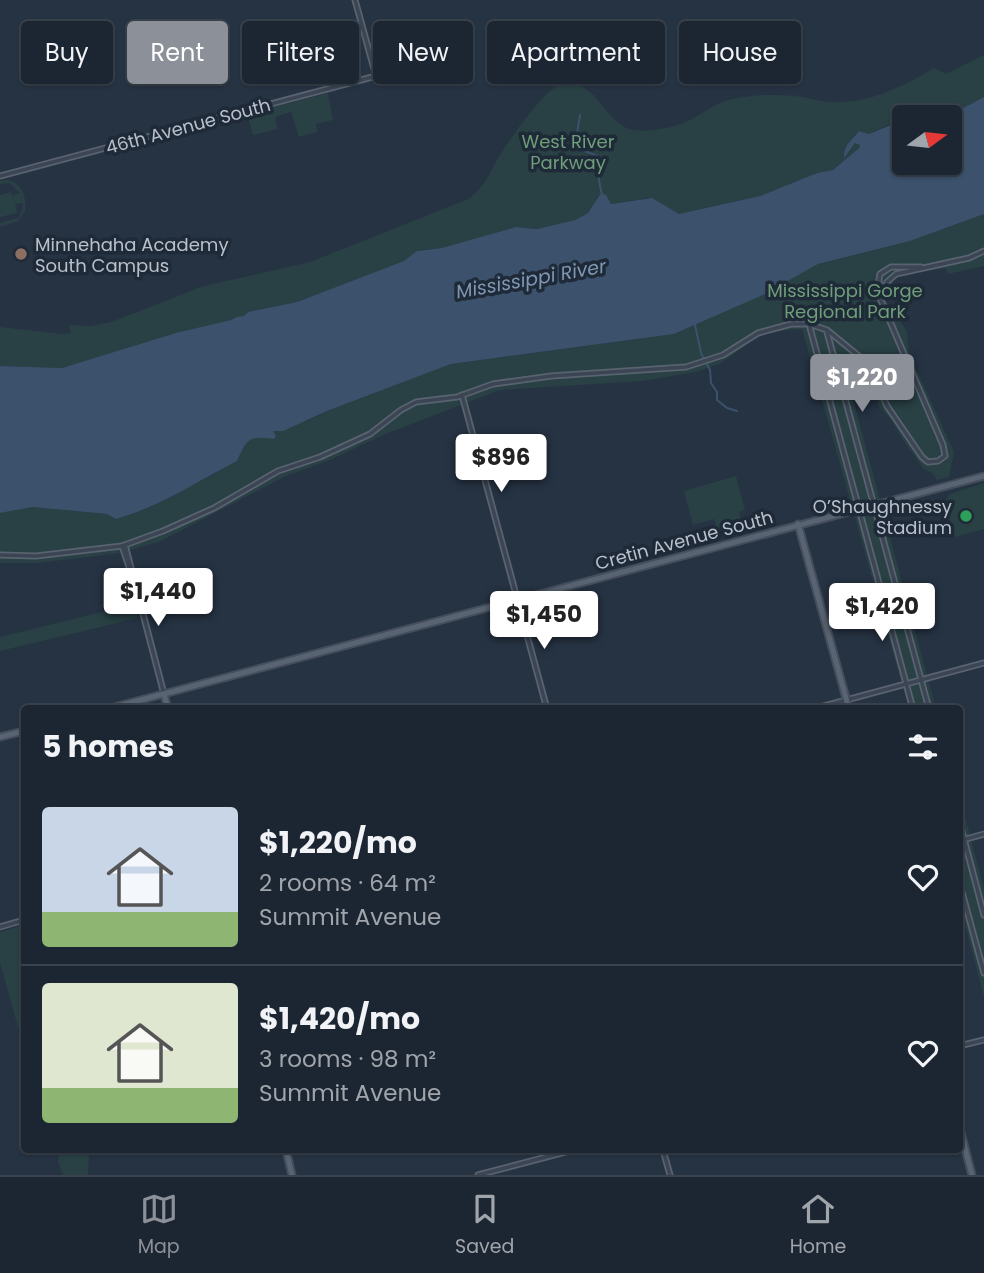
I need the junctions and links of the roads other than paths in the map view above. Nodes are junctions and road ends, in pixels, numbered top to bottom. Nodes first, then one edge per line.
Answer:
1 (355, 0) edge
2 (0, 176) edge
3 (984, 251) edge
4 (921, 267) junction
5 (884, 305) junction
6 (809, 324) junction
7 (827, 330) junction
8 (462, 395) junction
9 (984, 476) edge
10 (874, 505) junction
11 (859, 509) junction
12 (798, 524) junction
13 (123, 545) junction
14 (0, 555) edge
15 (517, 599) junction
16 (984, 663) edge
17 (921, 680) junction
18 (906, 684) junction
19 (164, 694) junction
20 (846, 700) junction
21 (122, 705) edge
22 (167, 705) edge
23 (546, 705) edge
24 (828, 705) edge
25 (848, 705) edge
26 (912, 705) edge
27 (928, 705) edge
28 (21, 732) edge
29 (0, 737) edge
30 (984, 834) edge
31 (963, 840) edge
32 (963, 843) edge
33 (963, 896) edge
34 (984, 915) edge
35 (21, 921) edge
36 (0, 927) edge
37 (984, 973) edge
38 (984, 1040) edge
39 (963, 1045) edge
40 (963, 1140) edge
41 (287, 1153) edge
42 (562, 1153) edge
43 (664, 1153) edge
44 (292, 1175) edge
45 (478, 1175) edge
46 (670, 1175) edge
47 (972, 1175) edge

1 - 2 street, 46th Avenue South
3 - 4 street
4 - 5 street
4 - 5 street
5 - 7 street
6 - 7 street
6 - 8 street
6 - 11 street
7 - 10 street
8 - 13 street
8 - 15 street
9 - 10 main road, Cretin Avenue South
10 - 11 main road, Cretin Avenue South
10 - 17 street
11 - 12 main road, Cretin Avenue South
11 - 18 street
12 - 15 main road, Cretin Avenue South
12 - 20 main road
13 - 14 street
13 - 19 street
15 - 19 main road, Cretin Avenue South
15 - 23 street
16 - 17 street
17 - 18 street
17 - 27 street
18 - 20 street
18 - 26 street
19 - 21 main road, Cretin Avenue South
19 - 22 main road
20 - 24 street
20 - 25 main road
28 - 29 main road
30 - 31 street
32 - 34 street
33 - 37 street
35 - 36 street
38 - 39 street
40 - 47 main road
41 - 44 main road
42 - 45 street
43 - 46 street

